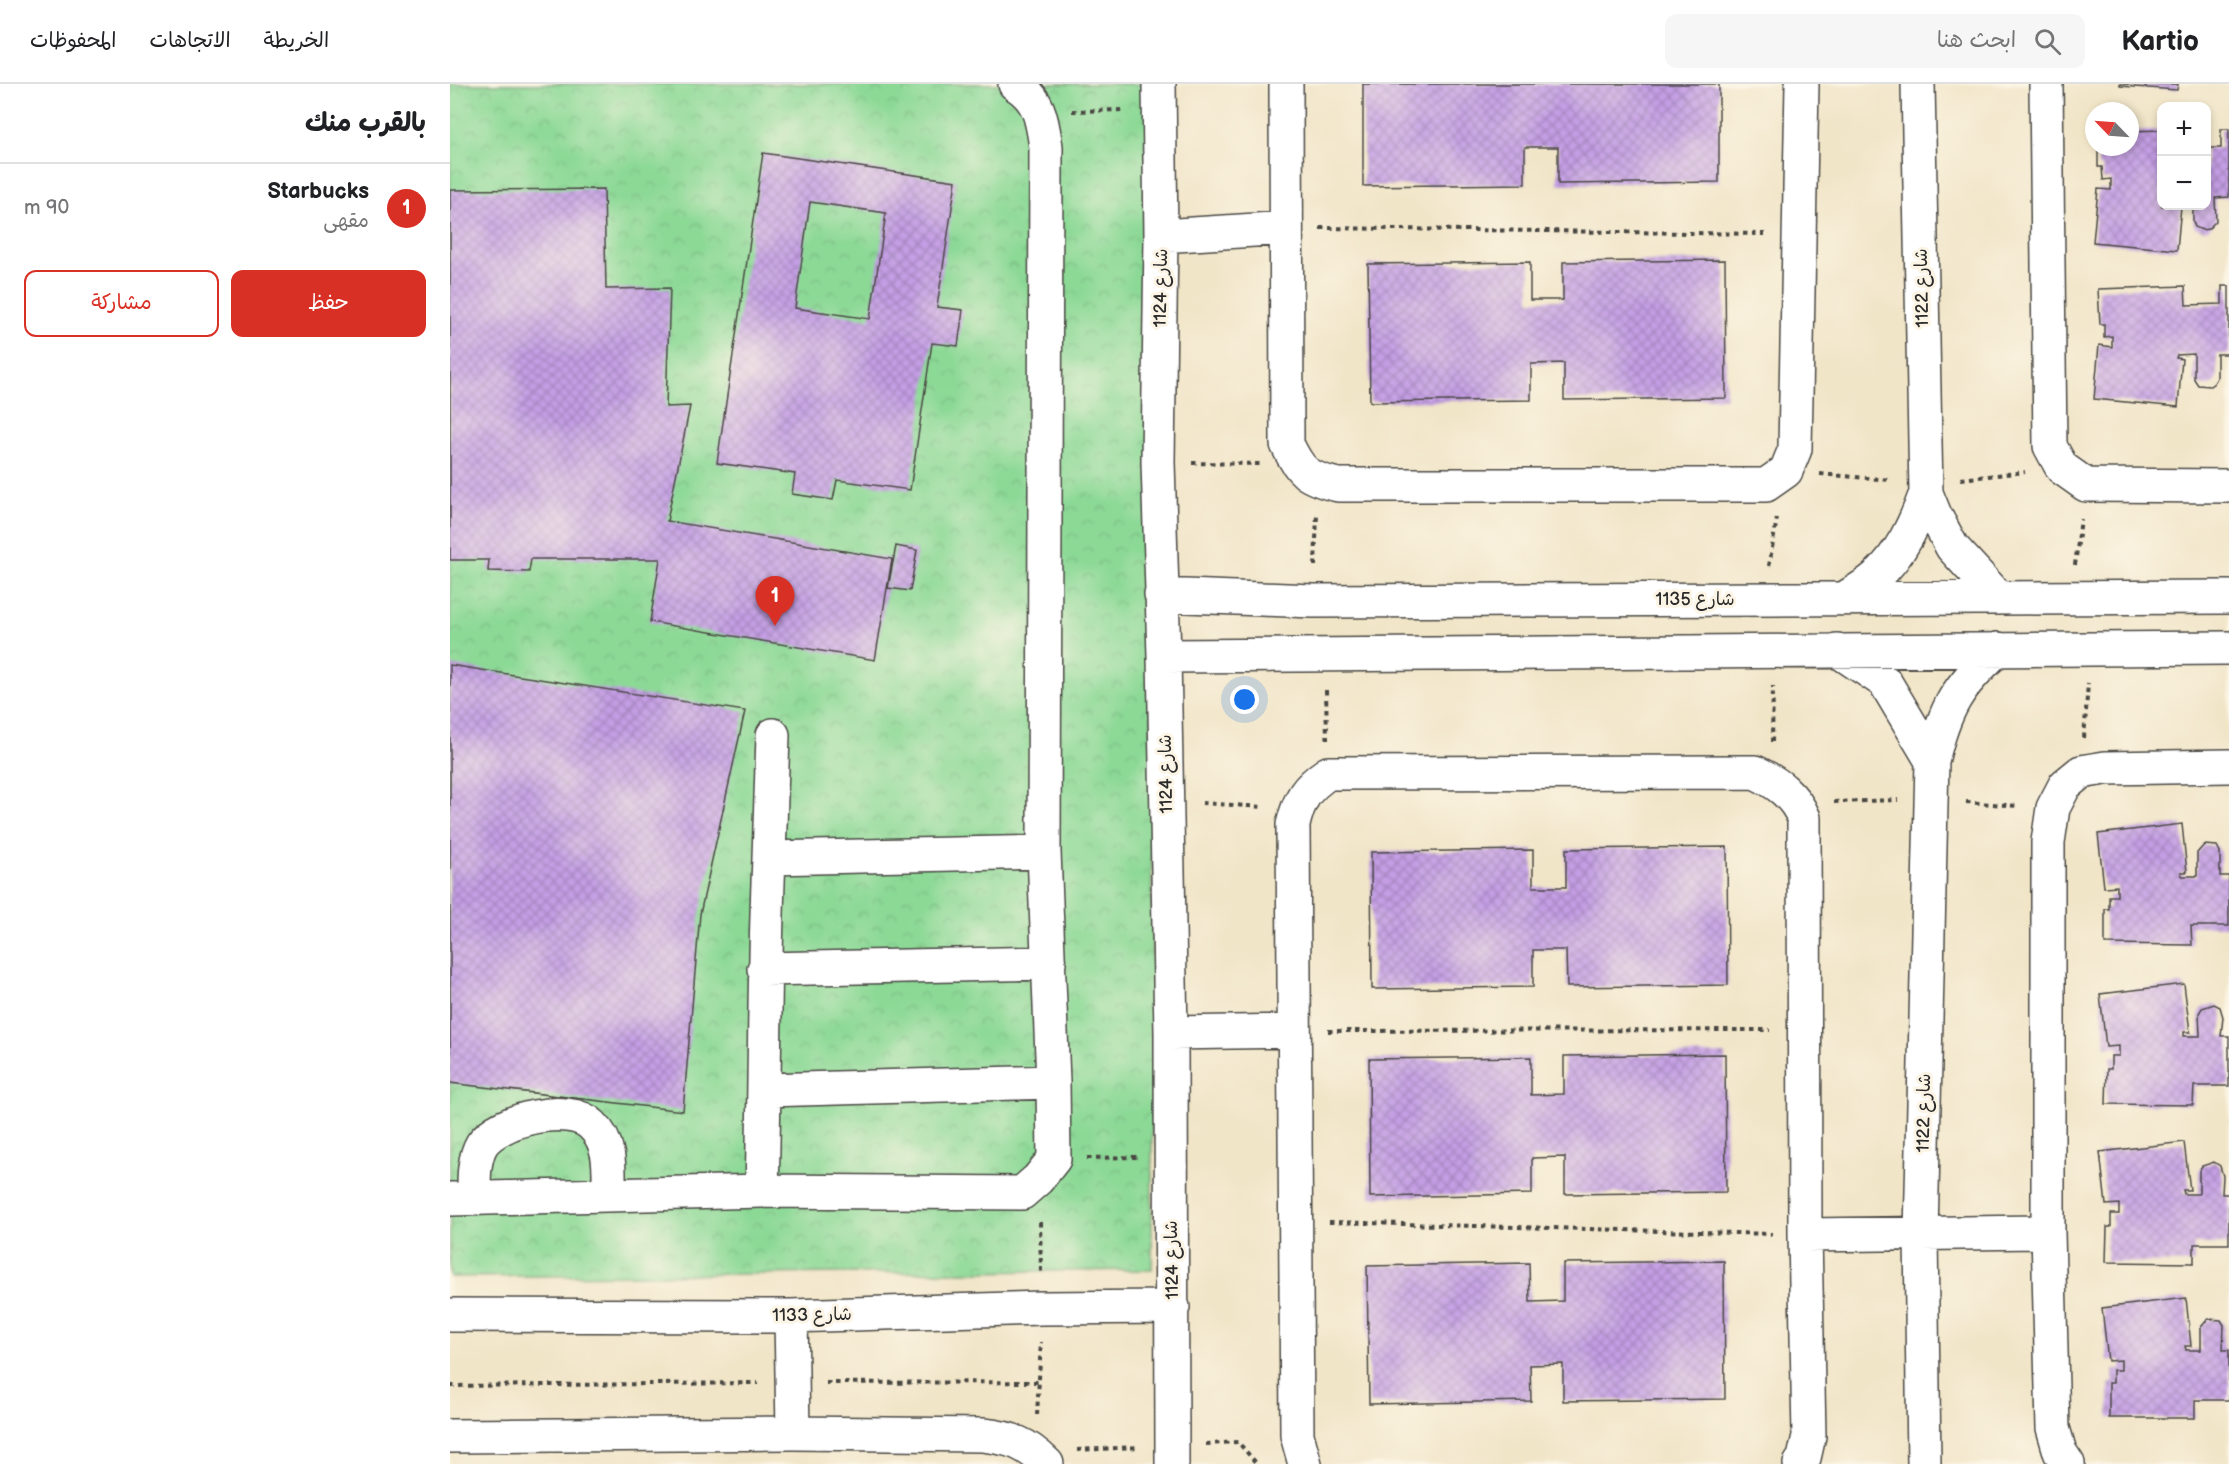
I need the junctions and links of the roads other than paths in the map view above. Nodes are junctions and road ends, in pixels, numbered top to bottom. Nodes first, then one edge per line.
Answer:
1 (1015, 84) edge
2 (1286, 84) edge
3 (1802, 84) edge
4 (1917, 84) edge
5 (2046, 84) edge
6 (1160, 97) edge
7 (1286, 228) junction
8 (1161, 236) junction
9 (2229, 486) edge
10 (1926, 493) junction
11 (1161, 595) junction
12 (1998, 597) junction
13 (2229, 597) edge
14 (1845, 598) junction
15 (2229, 648) edge
16 (1998, 649) junction
17 (1837, 650) junction
18 (1164, 656) junction
19 (773, 735) dead end
20 (1932, 761) junction
21 (2229, 766) edge
22 (1044, 852) junction
23 (769, 858) junction
24 (1049, 963) junction
25 (764, 969) junction
26 (1294, 1031) junction
27 (1171, 1033) junction
28 (1053, 1082) junction
29 (765, 1090) junction
30 (762, 1191) junction
31 (609, 1195) junction
32 (462, 1199) edge
33 (2048, 1232) junction
34 (1921, 1234) junction
35 (1805, 1235) junction
36 (1173, 1307) junction
37 (450, 1315) edge
38 (790, 1316) junction
39 (793, 1433) junction
40 (450, 1437) edge
41 (1172, 1455) edge
42 (1040, 1458) edge
43 (1305, 1464) edge
44 (1800, 1464) edge
45 (1924, 1464) edge
46 (2068, 1464) edge

1 - 22 street
2 - 7 street
3 - 7 street
4 - 10 street, شارع 1122
5 - 9 street
6 - 8 street, شارع 1124
7 - 8 street
8 - 11 street, شارع 1124
10 - 12 street, شارع 1122
10 - 14 street, شارع 1122
11 - 14 street, شارع 1135
11 - 18 street, شارع 1124
12 - 13 street, شارع 1135
12 - 14 street, شارع 1135
15 - 16 street
16 - 17 street
16 - 20 street, شارع 1122
17 - 18 street
17 - 20 street
18 - 27 street, شارع 1124
19 - 23 street
20 - 34 street, شارع 1122
21 - 33 street
22 - 23 street
22 - 24 street
23 - 25 street
24 - 25 street
24 - 28 street
25 - 29 street
26 - 27 street
26 - 35 street
26 - 43 street
27 - 36 street, شارع 1124
28 - 29 street
28 - 30 street
29 - 30 street
30 - 31 street
31 - 32 street
31 - 32 street
33 - 34 street
33 - 46 street
34 - 35 street
34 - 45 street, شارع 1122
35 - 44 street
36 - 38 street, شارع 1133
36 - 41 street, شارع 1124
37 - 38 street, شارع 1133
38 - 39 street
39 - 40 street
39 - 42 street

